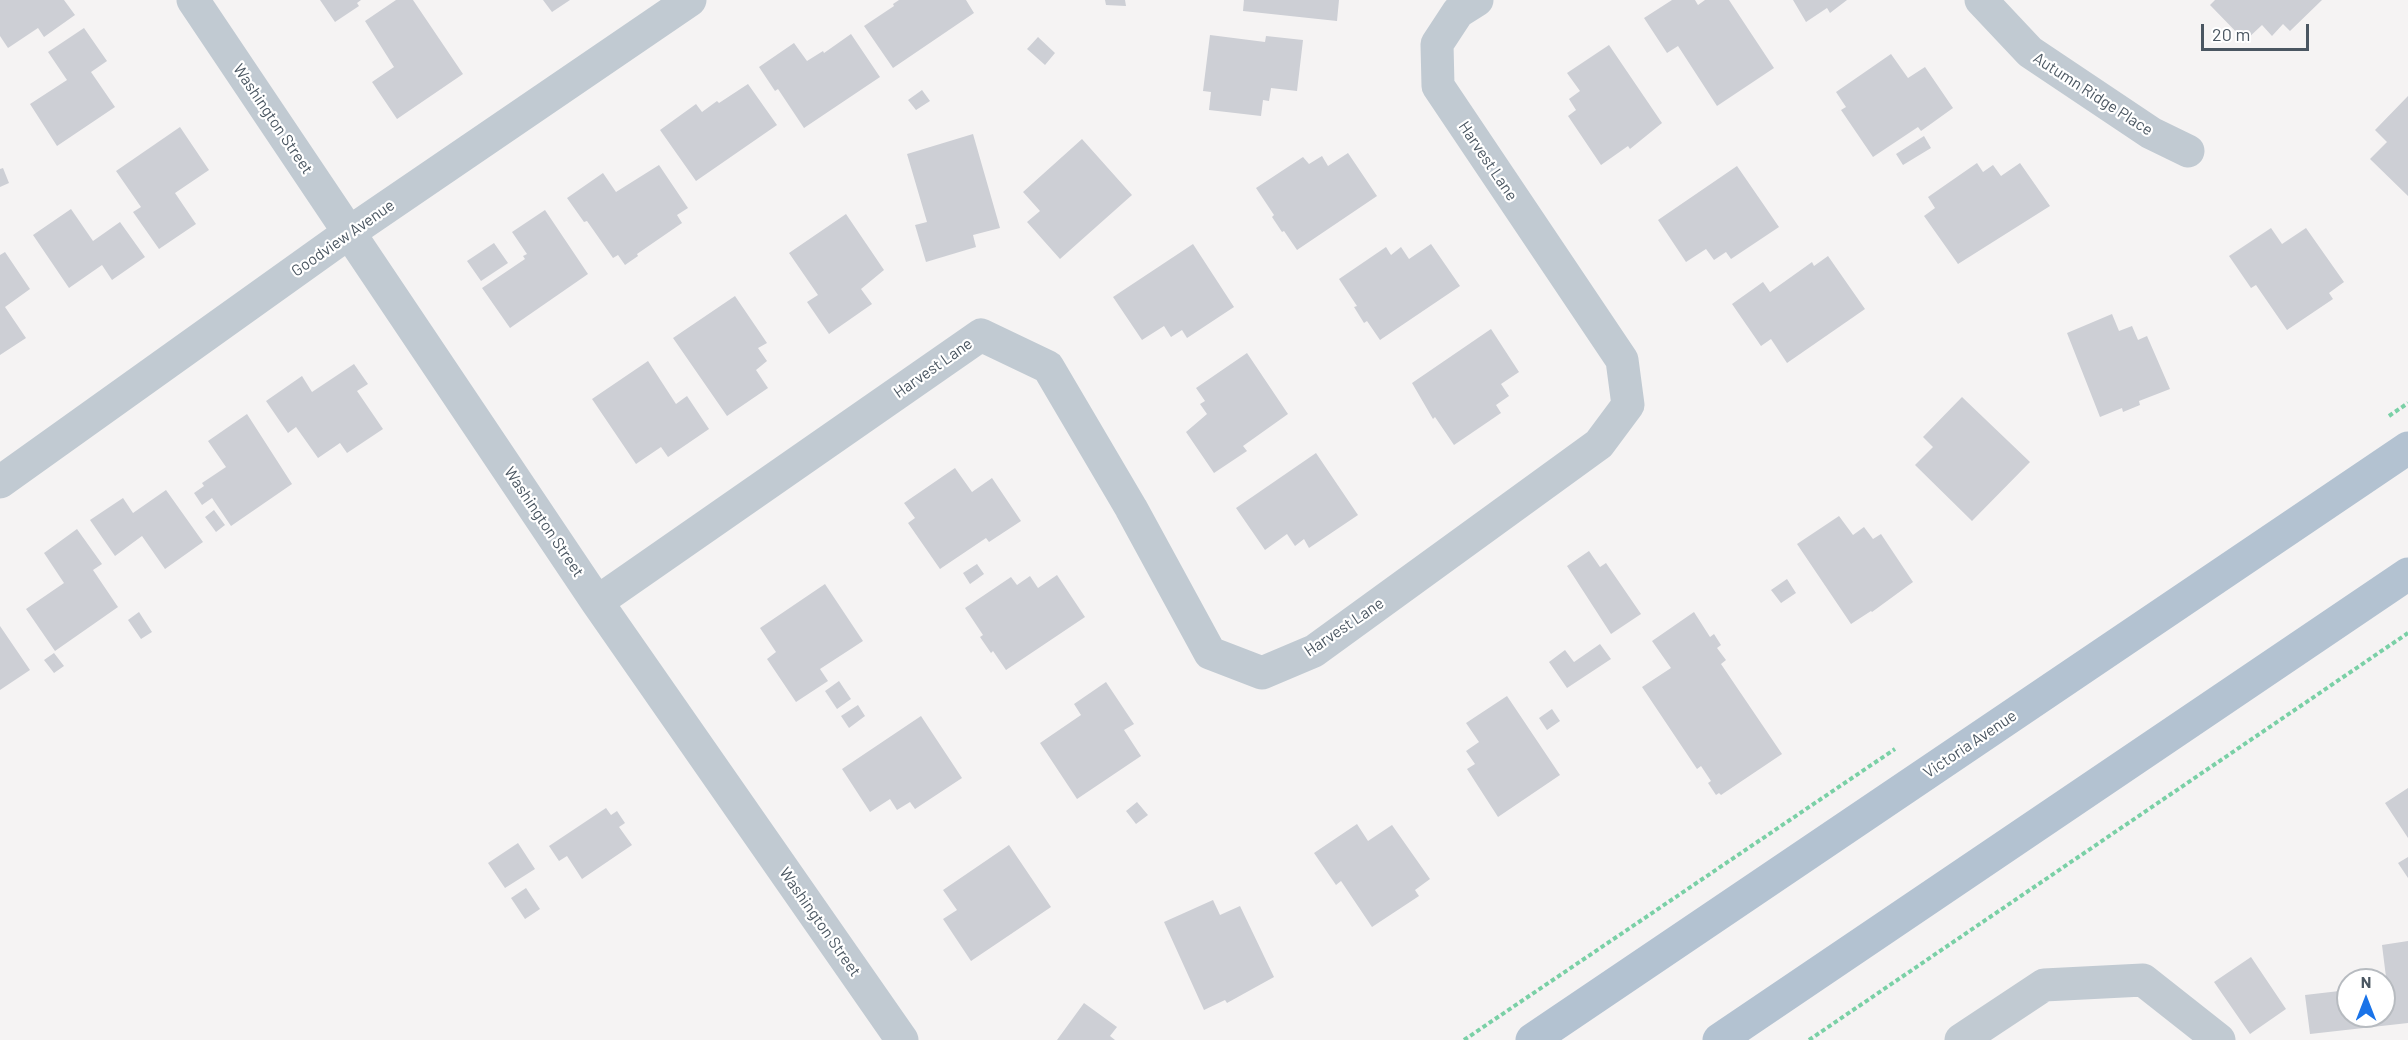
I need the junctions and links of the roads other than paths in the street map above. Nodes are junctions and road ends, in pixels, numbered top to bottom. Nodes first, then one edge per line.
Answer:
1 (193, 0) edge
2 (690, 0) edge
3 (1477, 0) edge
4 (1981, 0) edge
5 (2188, 151) dead end
6 (350, 232) junction
7 (2408, 448) edge
8 (0, 482) edge
9 (2408, 574) edge
10 (597, 602) junction
11 (902, 1040) edge
12 (1532, 1040) edge
13 (1719, 1040) edge
14 (1960, 1040) edge
15 (2219, 1040) edge

1 - 6 street, Washington Street
2 - 6 street, Goodview Avenue
3 - 10 street, Harvest Lane
4 - 5 street, Autumn Ridge Place
6 - 8 street, Goodview Avenue
6 - 10 street, Washington Street
7 - 12 main road, Victoria Avenue
9 - 13 main road
10 - 11 street, Washington Street
14 - 15 street

